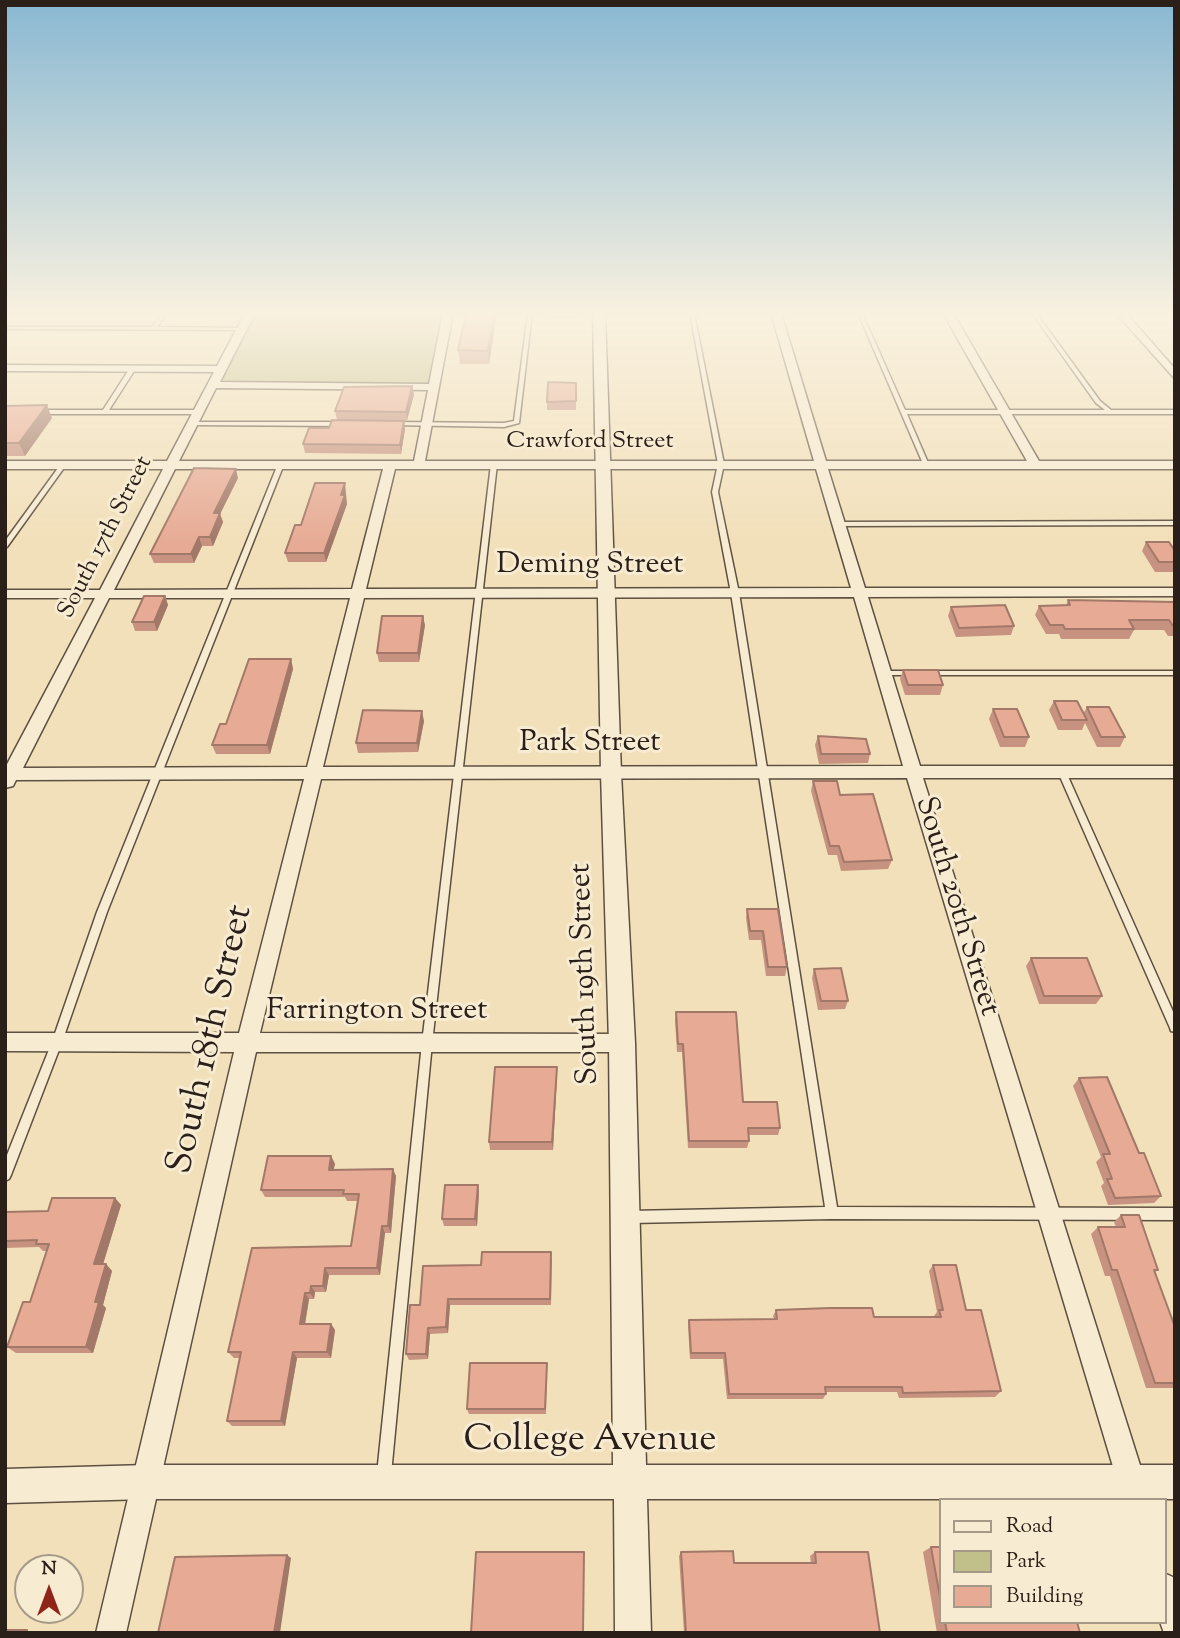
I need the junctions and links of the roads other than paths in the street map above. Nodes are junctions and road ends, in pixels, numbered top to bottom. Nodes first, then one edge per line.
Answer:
1 (120, 389) edge
2 (212, 389) edge
3 (435, 389) edge
4 (521, 389) edge
5 (601, 389) edge
6 (707, 389) edge
7 (800, 389) edge
8 (893, 389) edge
9 (991, 389) edge
10 (1089, 389) edge
11 (30, 412) edge
12 (105, 412) junction
13 (903, 412) junction
14 (1004, 412) junction
15 (1110, 412) junction
16 (1175, 412) edge
17 (197, 418) junction
18 (345, 424) edge
19 (386, 424) edge
20 (428, 424) junction
21 (602, 463) junction
22 (171, 464) junction
23 (281, 464) junction
24 (390, 464) junction
25 (419, 464) junction
26 (494, 464) junction
27 (721, 464) junction
28 (823, 464) junction
29 (5, 465) edge
30 (63, 465) junction
31 (926, 465) junction
32 (1035, 465) junction
33 (1175, 465) edge
34 (1175, 523) edge
35 (840, 524) junction
36 (5, 546) edge
37 (230, 592) junction
38 (859, 592) junction
39 (1175, 592) edge
40 (104, 593) junction
41 (357, 593) junction
42 (480, 593) junction
43 (735, 593) junction
44 (5, 594) edge
45 (607, 594) junction
46 (883, 673) junction
47 (1175, 673) edge
48 (763, 772) junction
49 (913, 772) junction
50 (1062, 772) junction
51 (1175, 772) edge
52 (611, 773) junction
53 (158, 774) junction
54 (312, 774) junction
55 (459, 774) junction
56 (7, 777) edge
57 (1175, 1028) edge
58 (5, 1042) edge
59 (57, 1042) junction
60 (247, 1043) junction
61 (427, 1043) junction
62 (622, 1043) junction
63 (5, 1175) edge
64 (832, 1213) junction
65 (1049, 1213) junction
66 (1175, 1214) edge
67 (625, 1217) junction
68 (147, 1482) junction
69 (1175, 1482) edge
70 (384, 1483) junction
71 (629, 1484) junction
72 (5, 1486) edge
73 (1135, 1491) edge
74 (1166, 1594) edge
75 (1175, 1623) edge
76 (111, 1633) edge
77 (633, 1633) edge

1 - 12 lane
2 - 17 street, South 17th Street
3 - 20 street
4 - 20 lane
5 - 21 street, South 19th Street
6 - 27 lane
7 - 28 street, South 20th Street
8 - 13 lane
9 - 14 street
10 - 15 lane
11 - 12 lane
12 - 17 lane
13 - 14 lane
13 - 31 lane
14 - 15 lane
14 - 32 street
15 - 16 lane
17 - 18 lane
17 - 22 street, South 17th Street
19 - 20 lane
20 - 25 street
21 - 26 street, Crawford Street
21 - 27 street, Crawford Street
21 - 45 street, South 19th Street
22 - 23 street, Crawford Street
22 - 30 street, Crawford Street
22 - 40 street, South 17th Street
23 - 24 street, Crawford Street
23 - 37 lane
24 - 25 street, Crawford Street
24 - 41 street, South 18th Street
25 - 26 street, Crawford Street
26 - 42 lane
27 - 28 street, Crawford Street
27 - 43 lane
28 - 31 street, Crawford Street
28 - 35 street, South 20th Street
29 - 30 street, Crawford Street
30 - 36 lane
31 - 32 street, Crawford Street
32 - 33 street, Crawford Street
34 - 35 lane
35 - 38 street, South 20th Street
37 - 40 street, Deming Street
37 - 41 street, Deming Street
37 - 53 lane
38 - 39 street, Deming Street
38 - 43 street, Deming Street
38 - 46 street, South 20th Street
40 - 44 street, Deming Street
40 - 56 street, South 17th Street
41 - 42 street, Deming Street
41 - 54 street, South 18th Street
42 - 45 street, Deming Street
42 - 55 lane
43 - 45 street, Deming Street
43 - 48 lane
45 - 52 street, South 19th Street
46 - 47 lane
46 - 49 street, South 20th Street
48 - 49 street, Park Street
48 - 52 street, Park Street
48 - 64 lane
49 - 50 street, Park Street
49 - 65 street, South 20th Street
50 - 51 street, Park Street
50 - 57 lane
52 - 55 street, Park Street
52 - 62 street, South 19th Street
53 - 54 street, Park Street
53 - 56 street, Park Street
53 - 59 lane
54 - 55 street, Park Street
54 - 60 street, South 18th Street
55 - 61 lane
58 - 59 street, Farrington Street
59 - 60 street, Farrington Street
59 - 63 lane
60 - 61 street, Farrington Street
60 - 68 street, South 18th Street
61 - 62 street, Farrington Street
61 - 70 lane
62 - 67 street, South 19th Street
64 - 65 lane
64 - 67 lane
65 - 66 lane
65 - 73 street, South 20th Street
67 - 71 street, South 19th Street
68 - 70 street, College Avenue
68 - 72 street, College Avenue
68 - 76 street, South 18th Street
69 - 73 street, College Avenue
70 - 71 street, College Avenue
71 - 73 street, College Avenue
71 - 77 street, South 19th Street
74 - 75 street

